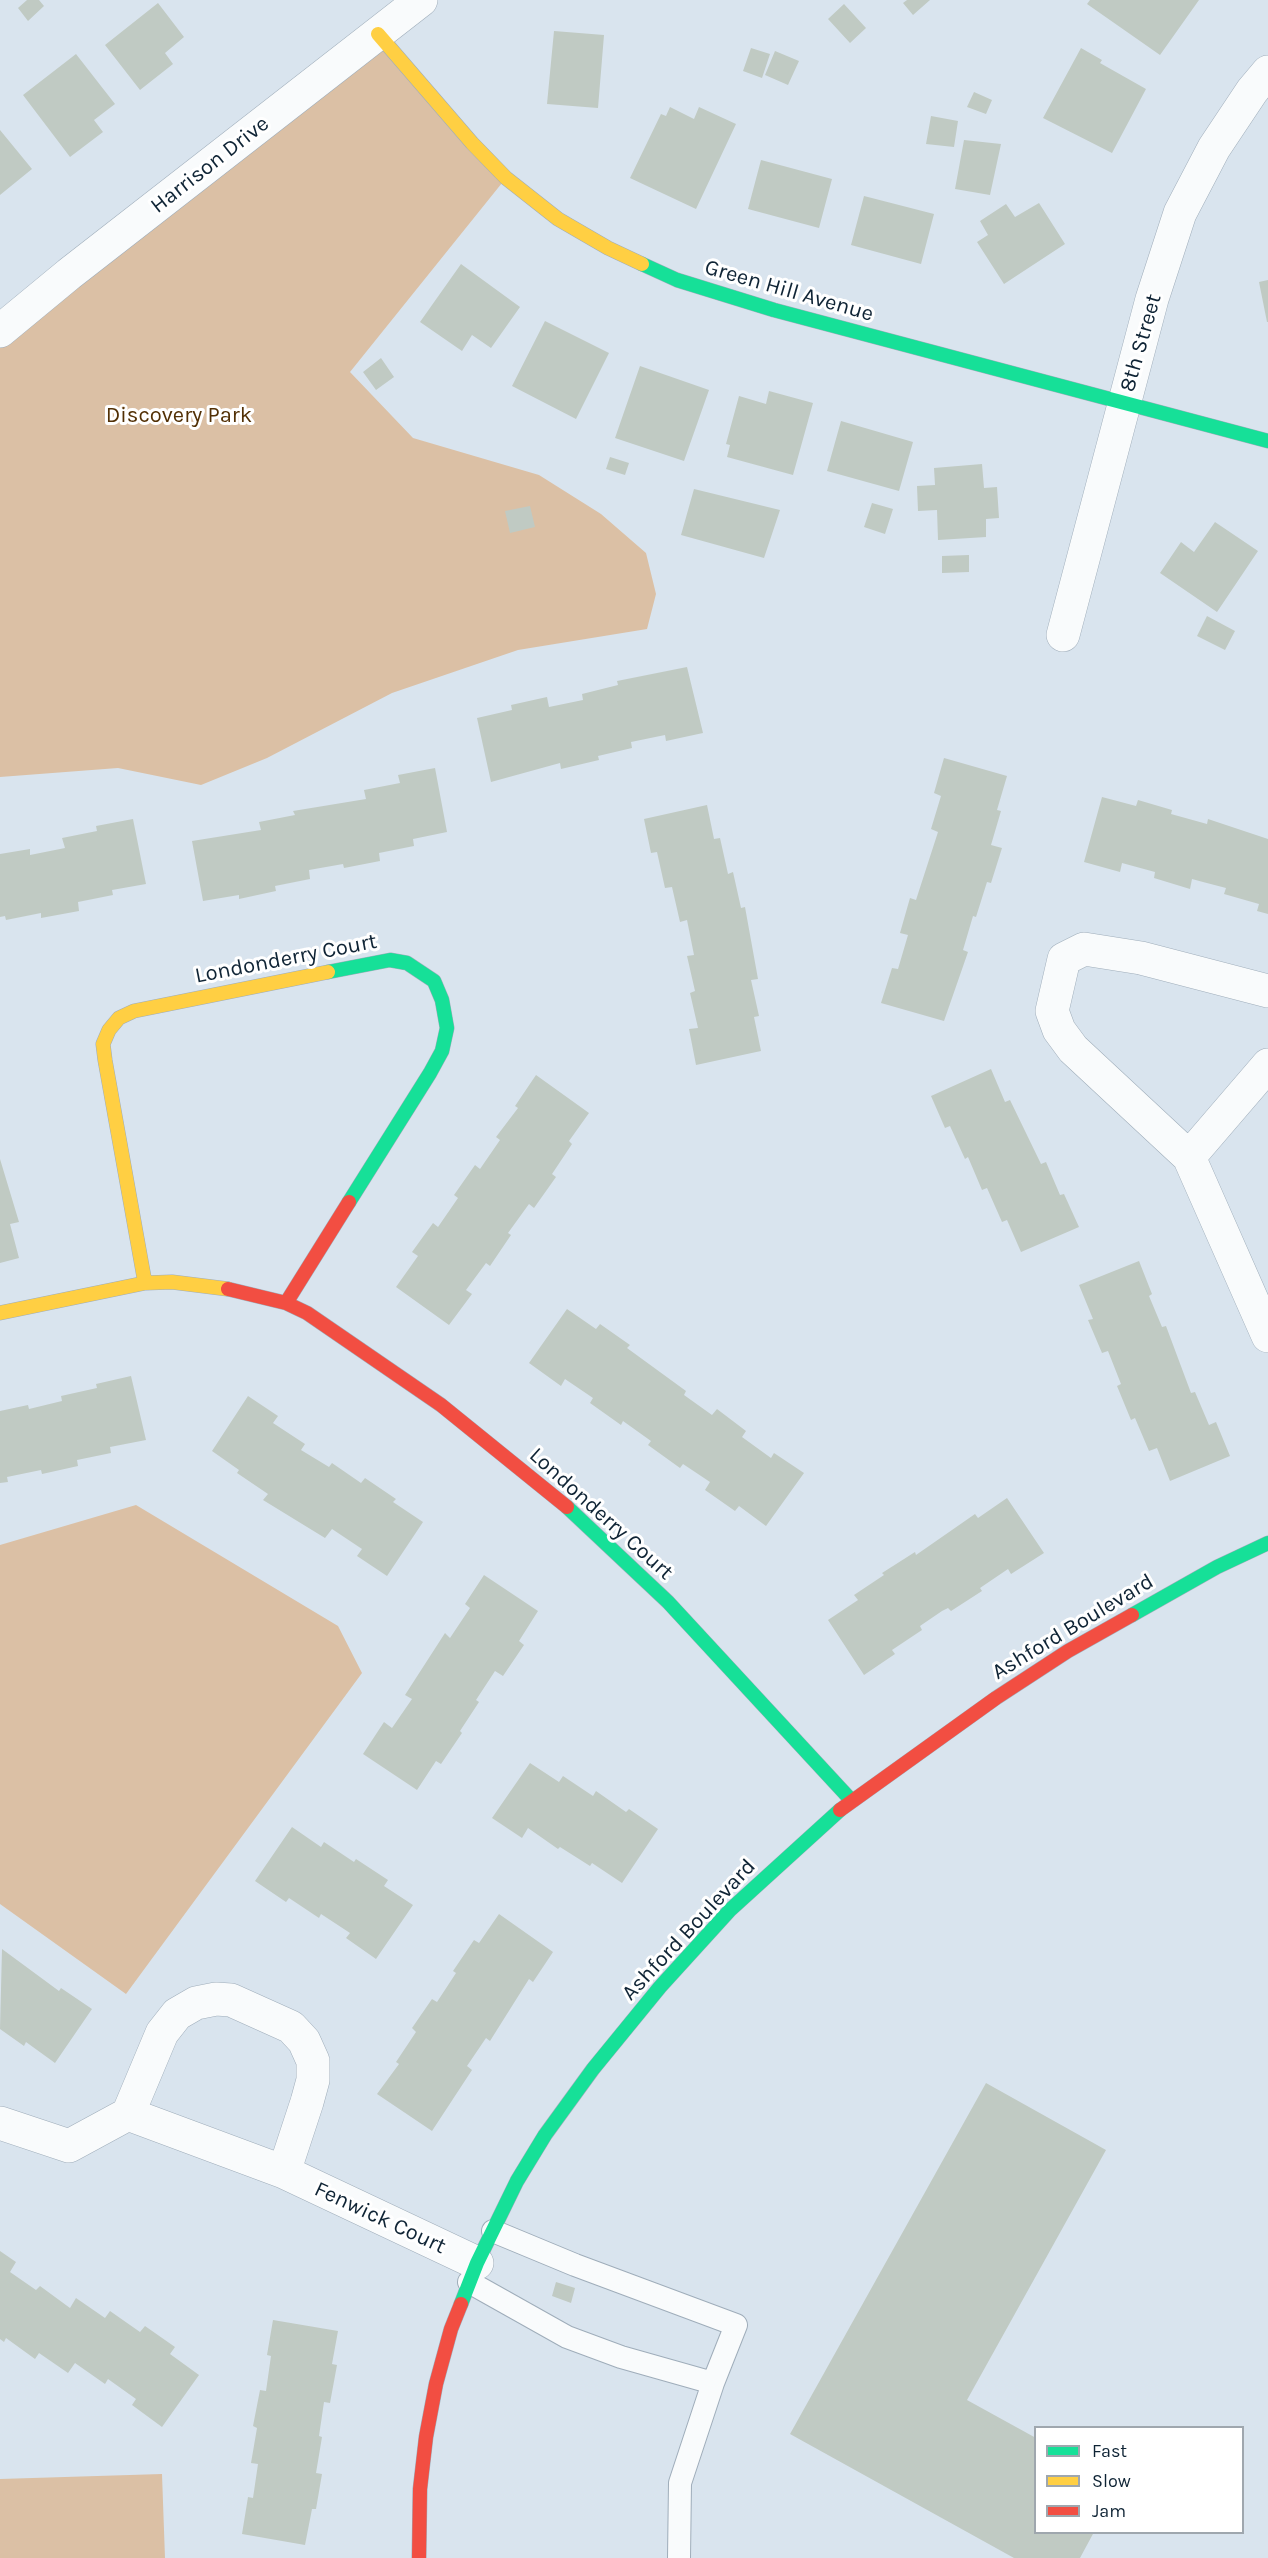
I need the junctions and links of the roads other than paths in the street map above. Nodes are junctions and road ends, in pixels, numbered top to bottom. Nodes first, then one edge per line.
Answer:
1 (421, 0) edge
2 (378, 34) junction
3 (1268, 72) edge
4 (0, 331) edge
5 (1123, 404) junction
6 (1268, 441) edge
7 (1063, 635) dead end
8 (1268, 991) edge
9 (1268, 1065) edge
10 (1189, 1157) junction
11 (145, 1283) junction
12 (286, 1304) junction
13 (0, 1313) edge
14 (1268, 1336) edge
15 (1268, 1543) edge
16 (850, 1800) junction
17 (128, 2114) junction
18 (0, 2122) edge
19 (284, 2172) junction
20 (493, 2231) junction
21 (473, 2273) junction
22 (713, 2383) junction
23 (419, 2558) edge
24 (679, 2558) edge

1 - 2 street, Harrison Drive
2 - 4 street, Harrison Drive
2 - 5 street, Green Hill Avenue
3 - 5 street, 8th Street
5 - 6 street, Green Hill Avenue
5 - 7 street, 8th Street
8 - 10 street
9 - 10 street
10 - 14 street
11 - 12 street, Londonderry Court
11 - 12 street, Londonderry Court
11 - 13 street, Londonderry Court
12 - 16 street, Londonderry Court
15 - 16 street, Ashford Boulevard
16 - 20 street, Ashford Boulevard
17 - 18 street
17 - 19 street, Fenwick Court
17 - 19 street
19 - 21 street, Fenwick Court
20 - 21 street, Ashford Boulevard
20 - 22 lane
21 - 22 lane
21 - 23 street, Ashford Boulevard
22 - 24 lane

